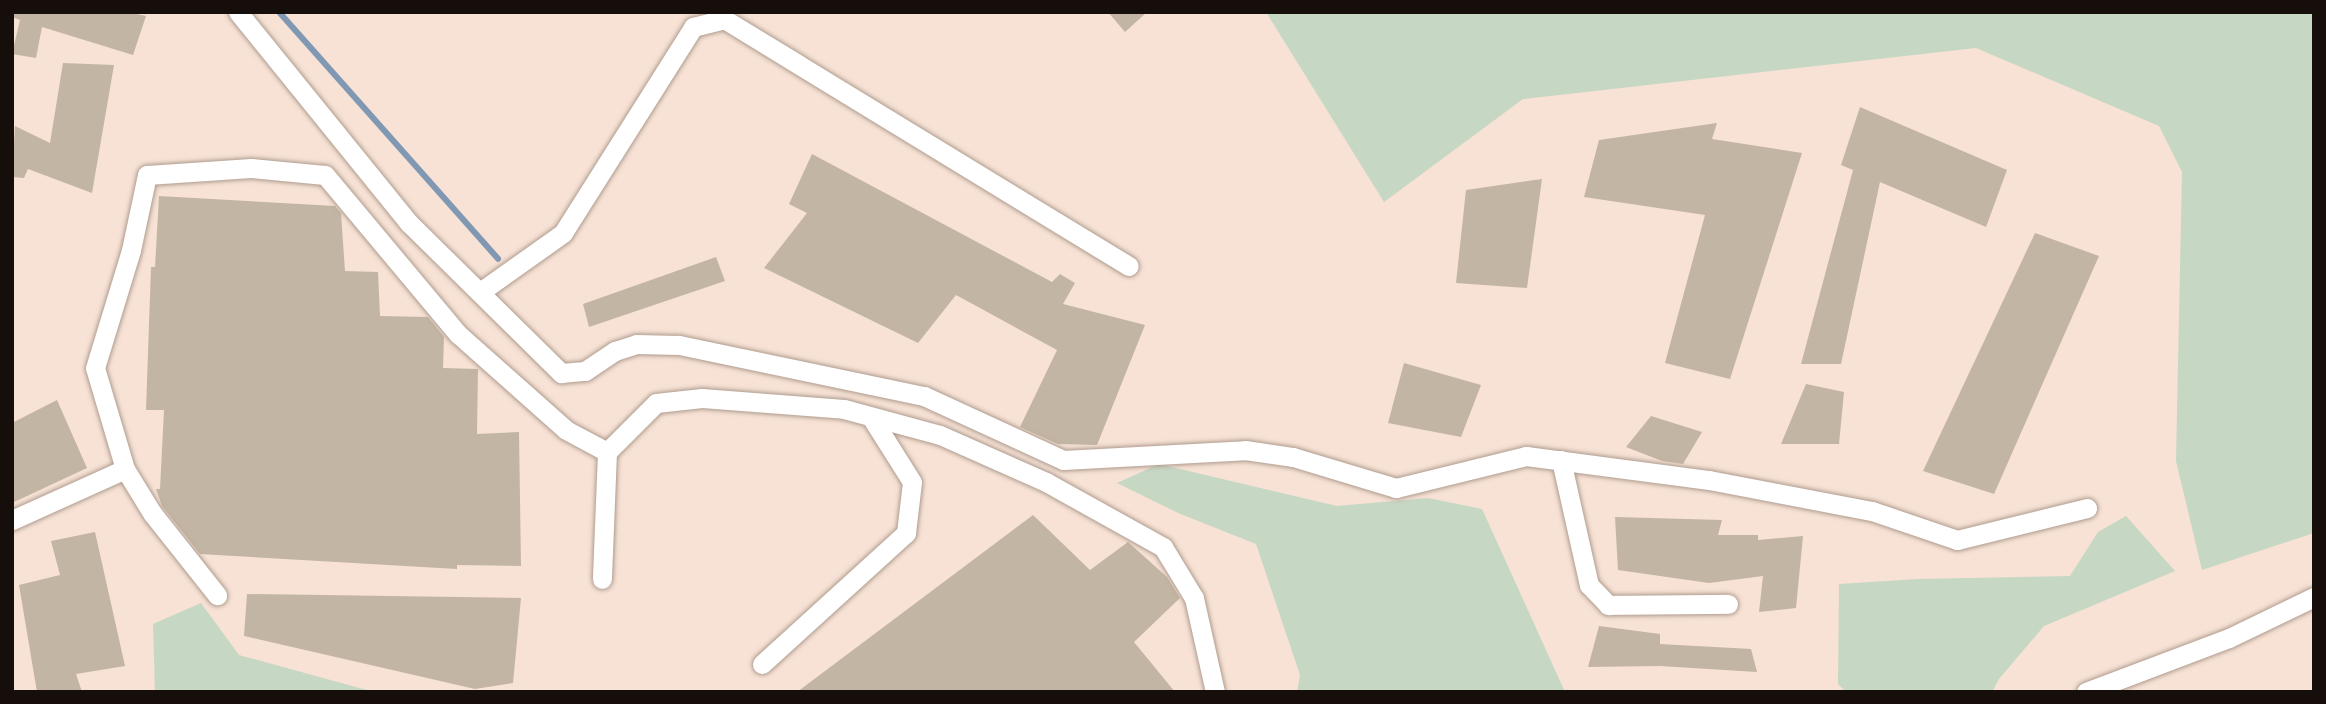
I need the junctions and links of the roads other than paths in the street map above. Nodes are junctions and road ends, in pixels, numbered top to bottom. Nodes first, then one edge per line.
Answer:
1 (238, 12) edge
2 (1129, 266) dead end
3 (480, 292) junction
4 (871, 416) junction
5 (607, 452) junction
6 (1561, 460) junction
7 (125, 469) junction
8 (2087, 508) dead end
9 (12, 520) edge
10 (602, 579) dead end
11 (217, 595) dead end
12 (2314, 597) edge
13 (1728, 604) dead end
14 (762, 664) dead end
15 (1215, 692) edge
16 (2086, 692) edge

1 - 3 street
2 - 3 street
3 - 6 street
4 - 5 street
4 - 14 street
4 - 15 street
5 - 7 street
5 - 10 street
6 - 8 street
6 - 13 street
7 - 9 street
7 - 11 street
12 - 16 street

